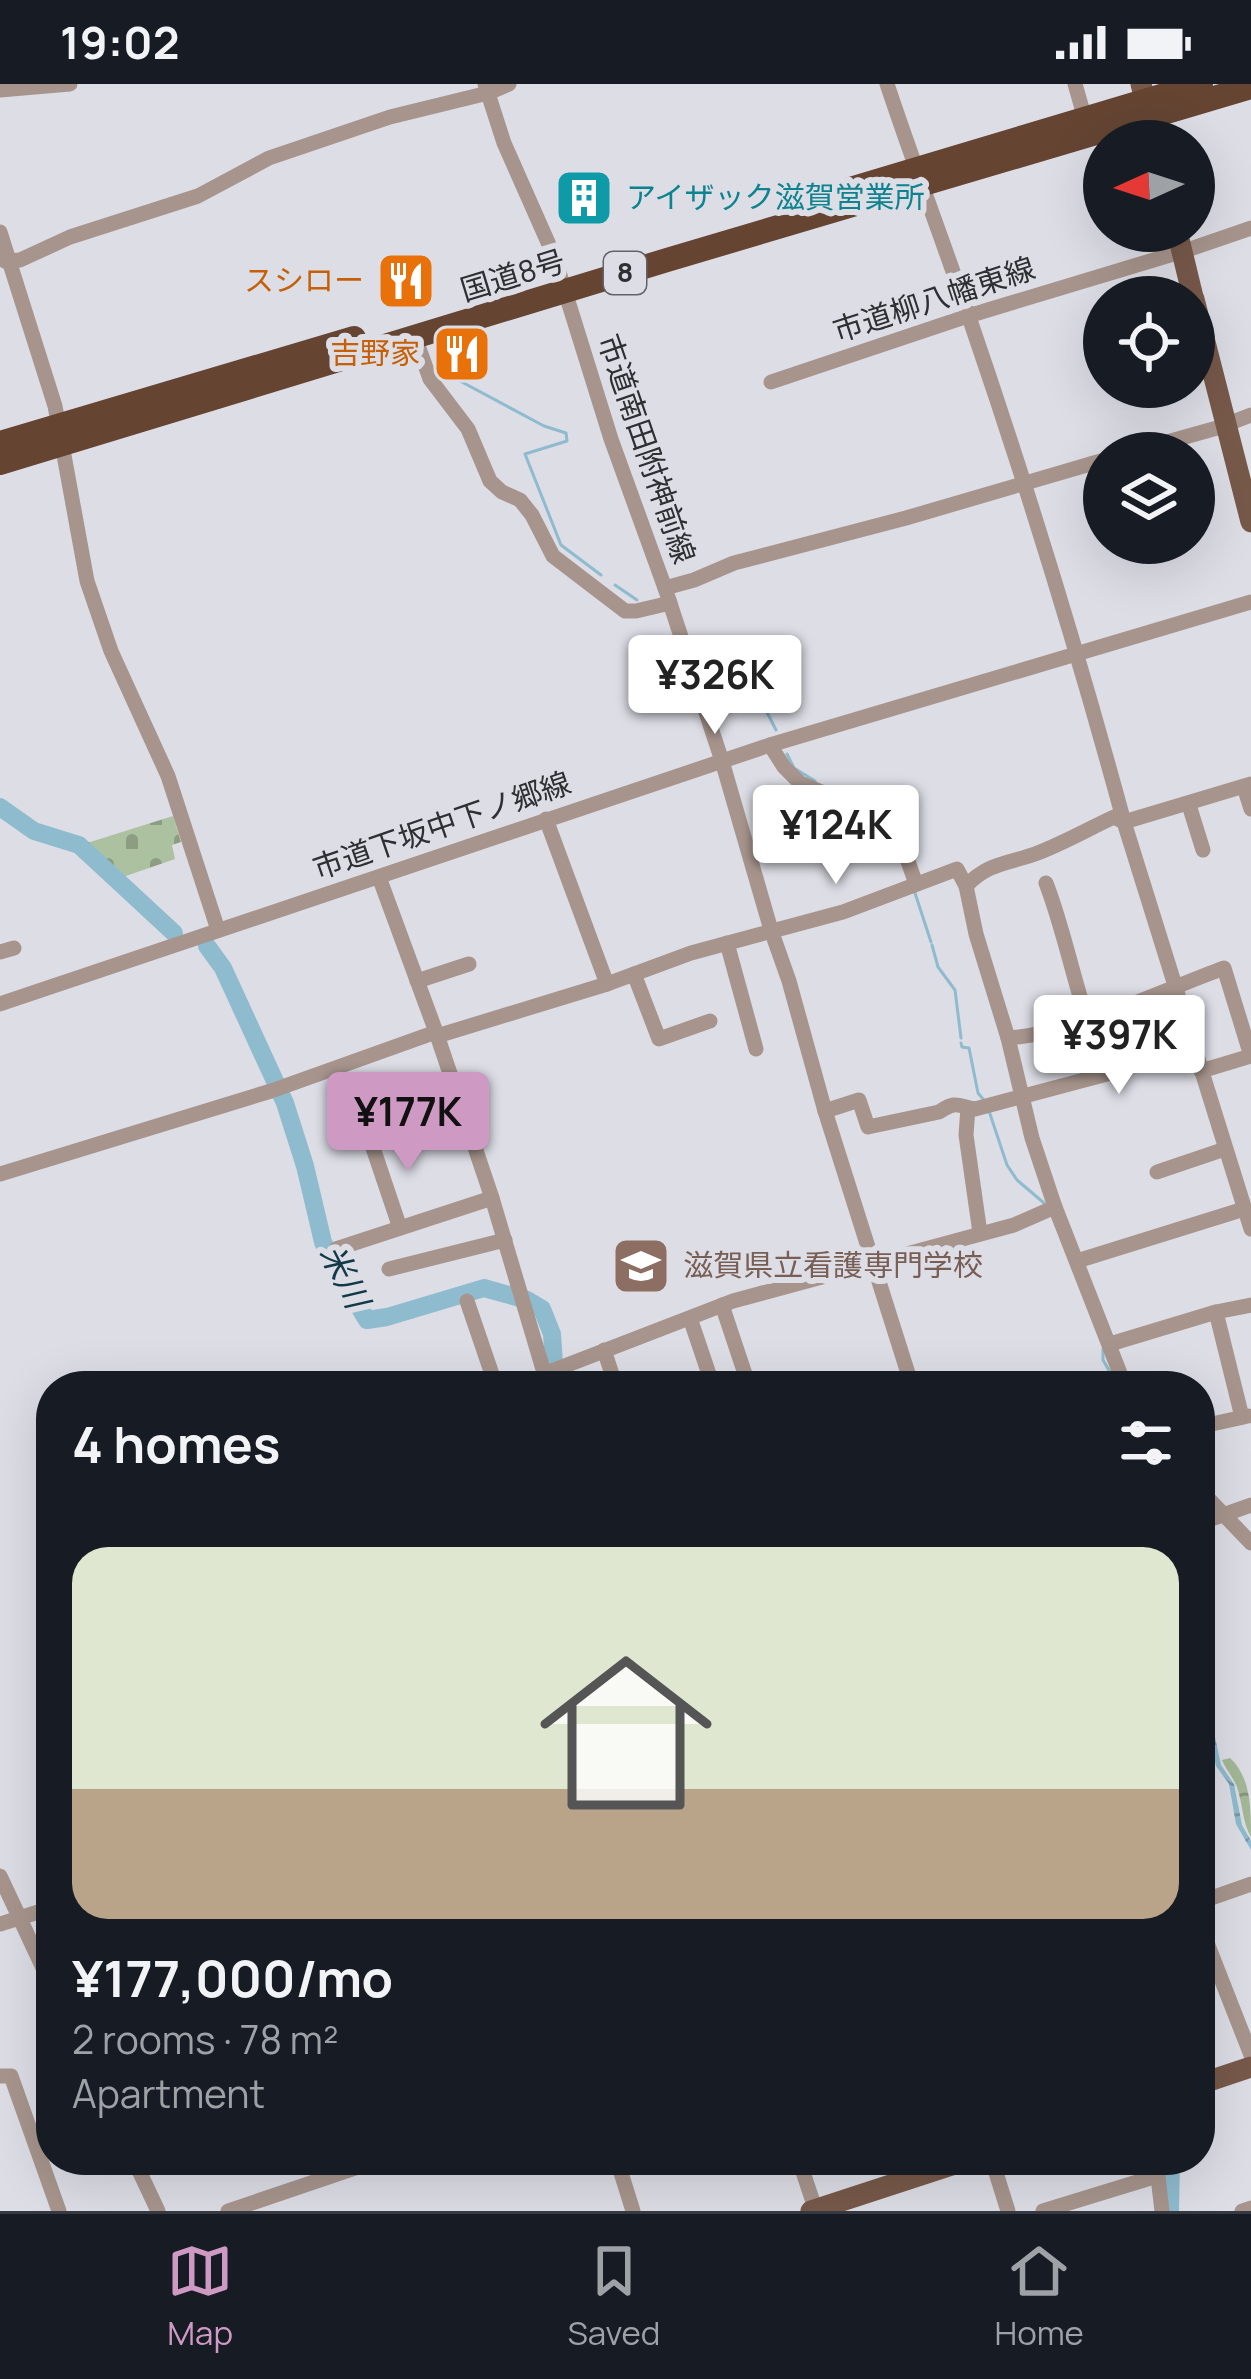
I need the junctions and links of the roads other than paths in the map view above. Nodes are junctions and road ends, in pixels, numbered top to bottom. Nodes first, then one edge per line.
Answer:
1 (70, 84) edge
2 (509, 84) edge
3 (887, 84) edge
4 (1075, 84) edge
5 (1201, 84) edge
6 (1251, 87) edge
7 (486, 89) edge
8 (0, 90) edge
9 (1148, 111) edge
10 (1085, 119) junction
11 (918, 178) junction
12 (1251, 228) edge
13 (0, 232) edge
14 (1215, 234) edge
15 (1148, 252) edge
16 (4, 261) edge
17 (563, 284) junction
18 (968, 316) junction
19 (416, 337) junction
20 (1215, 378) edge
21 (772, 382) dead end
22 (1251, 415) edge
23 (1227, 424) junction
24 (1201, 432) edge
25 (60, 435) junction
26 (0, 442) edge
27 (0, 463) edge
28 (1083, 466) edge
29 (1022, 483) junction
30 (1251, 522) edge
31 (667, 596) junction
32 (1251, 602) edge
33 (1078, 655) junction
34 (770, 745) junction
35 (722, 761) junction
36 (1247, 785) edge
37 (1190, 805) junction
38 (1251, 809) edge
39 (546, 819) junction
40 (1124, 822) junction
41 (1204, 850) dead end
42 (379, 877) junction
43 (1046, 883) dead end
44 (916, 884) junction
45 (966, 886) junction
46 (771, 931) junction
47 (210, 933) junction
48 (727, 943) junction
49 (469, 964) dead end
50 (634, 974) junction
51 (417, 981) junction
52 (607, 984) junction
53 (1173, 987) junction
54 (0, 1004) edge
55 (1089, 1018) junction
56 (710, 1021) dead end
57 (437, 1034) junction
58 (1007, 1038) junction
59 (756, 1049) dead end
60 (1251, 1056) edge
61 (1201, 1071) junction
62 (1022, 1097) junction
63 (968, 1108) junction
64 (825, 1111) junction
65 (369, 1136) dead end
66 (1225, 1149) junction
67 (1157, 1172) dead end
68 (0, 1174) edge
69 (492, 1198) junction
70 (1055, 1207) junction
71 (1244, 1209) junction
72 (400, 1228) junction
73 (1251, 1229) edge
74 (980, 1233) junction
75 (505, 1240) junction
76 (336, 1249) dead end
77 (1077, 1261) junction
78 (872, 1263) junction
79 (389, 1269) dead end
80 (467, 1301) dead end
81 (1251, 1305) edge
82 (722, 1306) junction
83 (1216, 1312) junction
84 (690, 1318) junction
85 (1110, 1344) junction
86 (604, 1350) junction
87 (491, 1371) edge
88 (543, 1371) edge
89 (563, 1371) edge
90 (611, 1371) edge
91 (708, 1371) edge
92 (743, 1371) edge
93 (907, 1371) edge
94 (1119, 1371) edge
95 (1246, 1416) edge
96 (1215, 1423) edge
97 (1251, 1505) edge
98 (1215, 1506) edge
99 (1223, 1514) junction
100 (1215, 1517) edge
101 (1251, 1543) edge
102 (0, 1876) edge
103 (1251, 1884) edge
104 (1215, 1897) edge
105 (36, 1913) edge
106 (20, 1918) junction
107 (0, 1924) edge
108 (36, 1953) edge
109 (1215, 1963) edge
110 (1251, 2055) edge
111 (1251, 2067) edge
112 (0, 2076) edge
113 (1215, 2079) edge
114 (36, 2146) edge
115 (46, 2175) edge
116 (141, 2175) edge
117 (342, 2175) edge
118 (621, 2175) edge
119 (804, 2175) edge
120 (907, 2175) edge
121 (997, 2175) edge
122 (1138, 2175) edge
123 (1157, 2175) edge
124 (273, 2203) edge
125 (1251, 2208) edge
126 (814, 2210) edge
127 (59, 2211) edge
128 (158, 2211) edge
129 (228, 2211) edge
130 (633, 2211) edge
131 (1008, 2211) edge
132 (1043, 2211) edge
133 (1162, 2211) edge
134 (1242, 2211) edge

1 - 8 street
2 - 7 street
3 - 11 street
4 - 10 street
5 - 9 highway, 国道8号 / 8
6 - 9 highway, 国道8号 / 8
7 - 16 street
7 - 17 street, 市道南田附神前線
9 - 10 highway, 国道8号 / 8
9 - 11 highway, 国道8号 / 8
10 - 11 highway, 国道8号 / 8
11 - 17 highway, 国道8号 / 8
11 - 18 street
12 - 14 street, 市道柳八幡東線
13 - 16 street
15 - 18 street, 市道柳八幡東線
16 - 25 street
17 - 19 highway, 国道8号 / 8
17 - 25 highway, 国道8号 / 8
17 - 31 street, 市道南田附神前線
18 - 21 street, 市道柳八幡東線
18 - 29 street
19 - 25 highway, 国道8号 / 8
19 - 31 street
20 - 23 main road
22 - 23 street
23 - 24 street
23 - 30 main road
25 - 26 highway, 国道8号 / 8
25 - 27 highway, 国道8号 / 8
25 - 47 street
28 - 29 street
29 - 31 street
29 - 33 street
31 - 35 street, 市道南田附神前線
32 - 33 street, 市道下坂中下ノ郷線
33 - 34 street, 市道下坂中下ノ郷線
33 - 40 street
34 - 35 street, 市道下坂中下ノ郷線
34 - 44 street
35 - 39 street, 市道下坂中下ノ郷線
35 - 46 street, 市道南田附神前線
36 - 37 street
36 - 38 street
37 - 40 street
37 - 41 street
39 - 42 street, 市道下坂中下ノ郷線
39 - 52 street
40 - 45 street
40 - 53 street
42 - 47 street, 市道下坂中下ノ郷線
42 - 51 street
43 - 55 street
44 - 45 street
44 - 46 street
45 - 58 street
46 - 48 street
46 - 64 street, 市道南田附神前線
47 - 54 street, 市道下坂中下ノ郷線
48 - 50 street
48 - 59 street
49 - 51 street
50 - 52 street
50 - 56 street
51 - 57 street
52 - 57 street
53 - 55 street
53 - 60 street
53 - 61 street
55 - 58 street
55 - 62 street
57 - 68 street
57 - 69 street
58 - 62 street
60 - 61 street
61 - 66 street
62 - 63 street
62 - 70 street
63 - 64 street
63 - 74 street
64 - 78 street, 市道南田附神前線
65 - 72 street
66 - 67 street
66 - 71 street
69 - 72 street
69 - 75 street
70 - 74 street
70 - 77 street
71 - 73 street
71 - 77 street
72 - 76 street
74 - 78 street
75 - 79 street
75 - 88 street
77 - 85 street
78 - 82 street
78 - 93 street, 市道南田附神前線
80 - 87 street
81 - 83 street
82 - 84 street
82 - 92 street
83 - 85 street
83 - 95 street
84 - 86 street
84 - 91 street
85 - 94 street
86 - 89 street
86 - 90 street
95 - 96 street
97 - 99 street
98 - 99 street
99 - 100 street
99 - 101 street
102 - 106 street
103 - 104 street
105 - 106 street
106 - 107 street
106 - 108 street
109 - 110 street
111 - 113 main road
112 - 114 street
115 - 127 street
116 - 128 street
117 - 124 street
118 - 130 street
119 - 126 street
120 - 126 main road
121 - 131 street
122 - 132 street
123 - 133 street
124 - 129 street
125 - 134 street

